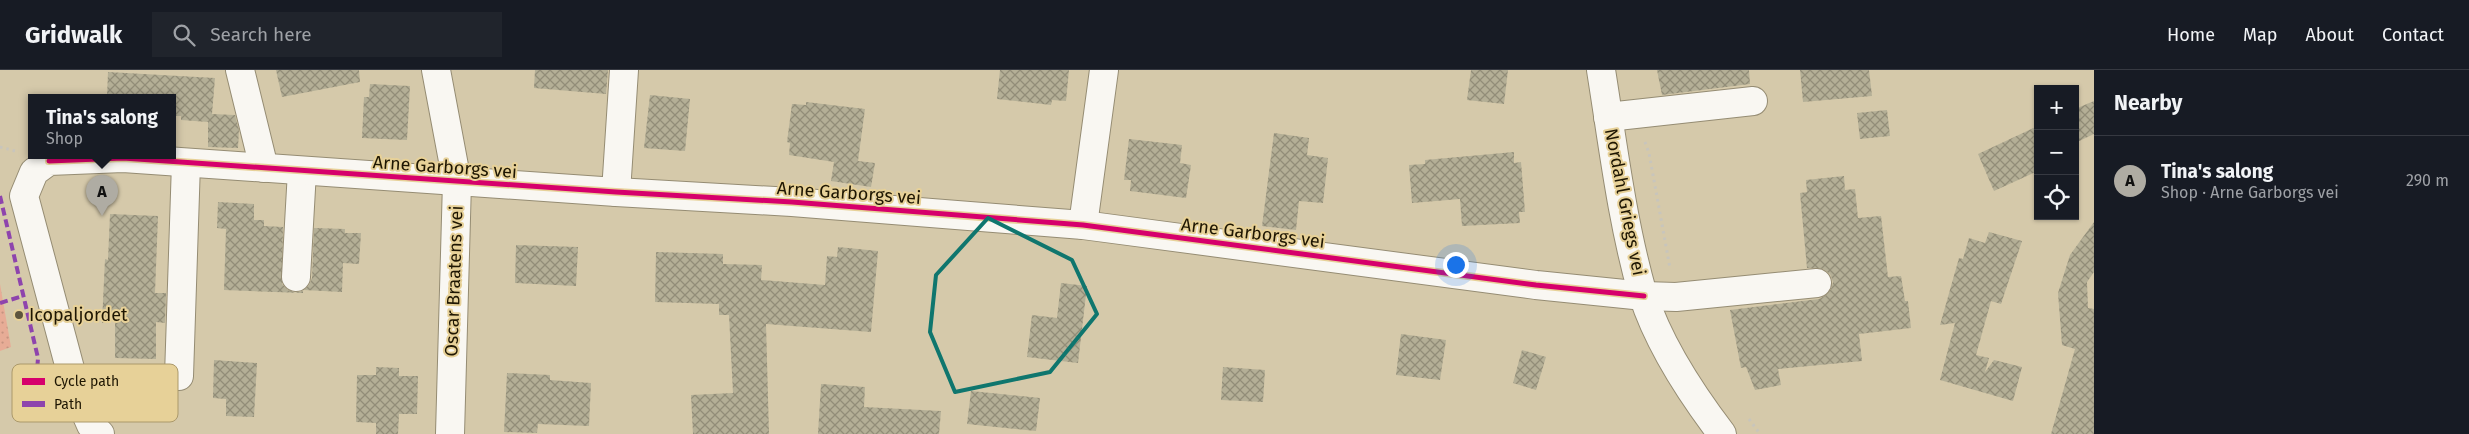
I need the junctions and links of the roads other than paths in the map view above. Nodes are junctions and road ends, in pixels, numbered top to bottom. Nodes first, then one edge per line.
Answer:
1 (240, 70) edge
2 (436, 70) edge
3 (624, 70) edge
4 (1104, 70) edge
5 (1601, 70) edge
6 (1753, 101) dead end
7 (1608, 117) junction
8 (98, 159) edge
9 (136, 159) edge
10 (186, 163) junction
11 (264, 168) junction
12 (302, 170) junction
13 (457, 182) junction
14 (616, 192) junction
15 (1083, 225) junction
16 (296, 277) dead end
17 (1818, 283) dead end
18 (1644, 296) junction
19 (69, 364) edge
20 (179, 376) dead end
21 (90, 422) edge
22 (100, 434) edge
23 (450, 434) edge
24 (1722, 434) edge

1 - 11 street
2 - 13 street, Oscar Braatens vei
3 - 14 street
4 - 15 street
5 - 7 street, Nordahl Griegs vei
6 - 7 street
7 - 18 street, Nordahl Griegs vei
8 - 19 street, Arne Garborgs vei
9 - 10 street, Arne Garborgs vei
10 - 11 street, Arne Garborgs vei
10 - 20 street
11 - 12 street, Arne Garborgs vei
12 - 13 street, Arne Garborgs vei
12 - 16 street
13 - 14 street, Arne Garborgs vei
13 - 23 street, Oscar Braatens vei
14 - 15 street, Arne Garborgs vei
15 - 18 street, Arne Garborgs vei
17 - 18 street, Arne Garborgs vei
18 - 24 street, Nordahl Griegs vei
21 - 22 street, Arne Garborgs vei

